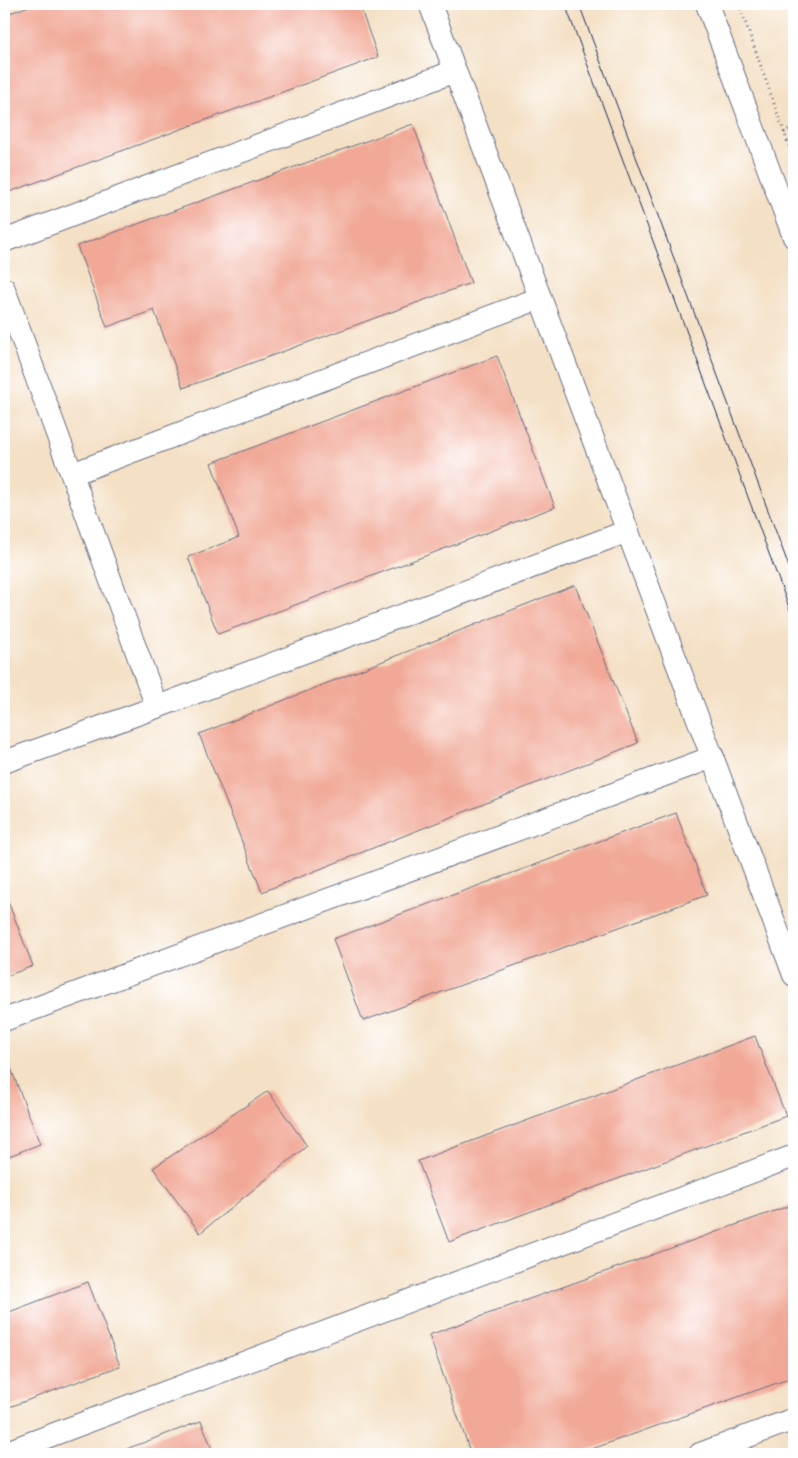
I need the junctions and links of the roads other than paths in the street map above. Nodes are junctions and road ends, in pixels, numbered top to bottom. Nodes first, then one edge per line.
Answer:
1 (430, 4) edge
2 (707, 4) edge
3 (455, 71) junction
4 (794, 237) edge
5 (4, 241) edge
6 (4, 289) edge
7 (540, 298) junction
8 (72, 474) junction
9 (628, 531) junction
10 (157, 707) junction
11 (713, 757) junction
12 (4, 762) edge
13 (794, 975) edge
14 (4, 1020) edge
15 (794, 1156) edge
16 (794, 1419) edge
17 (4, 1453) edge
18 (700, 1454) edge

1 - 3 street
2 - 4 street
3 - 5 street
3 - 7 street
6 - 8 street
7 - 8 street
7 - 9 street
8 - 10 street
9 - 10 street
9 - 11 street
10 - 12 street
11 - 13 street
11 - 14 street
15 - 17 street
16 - 18 street

